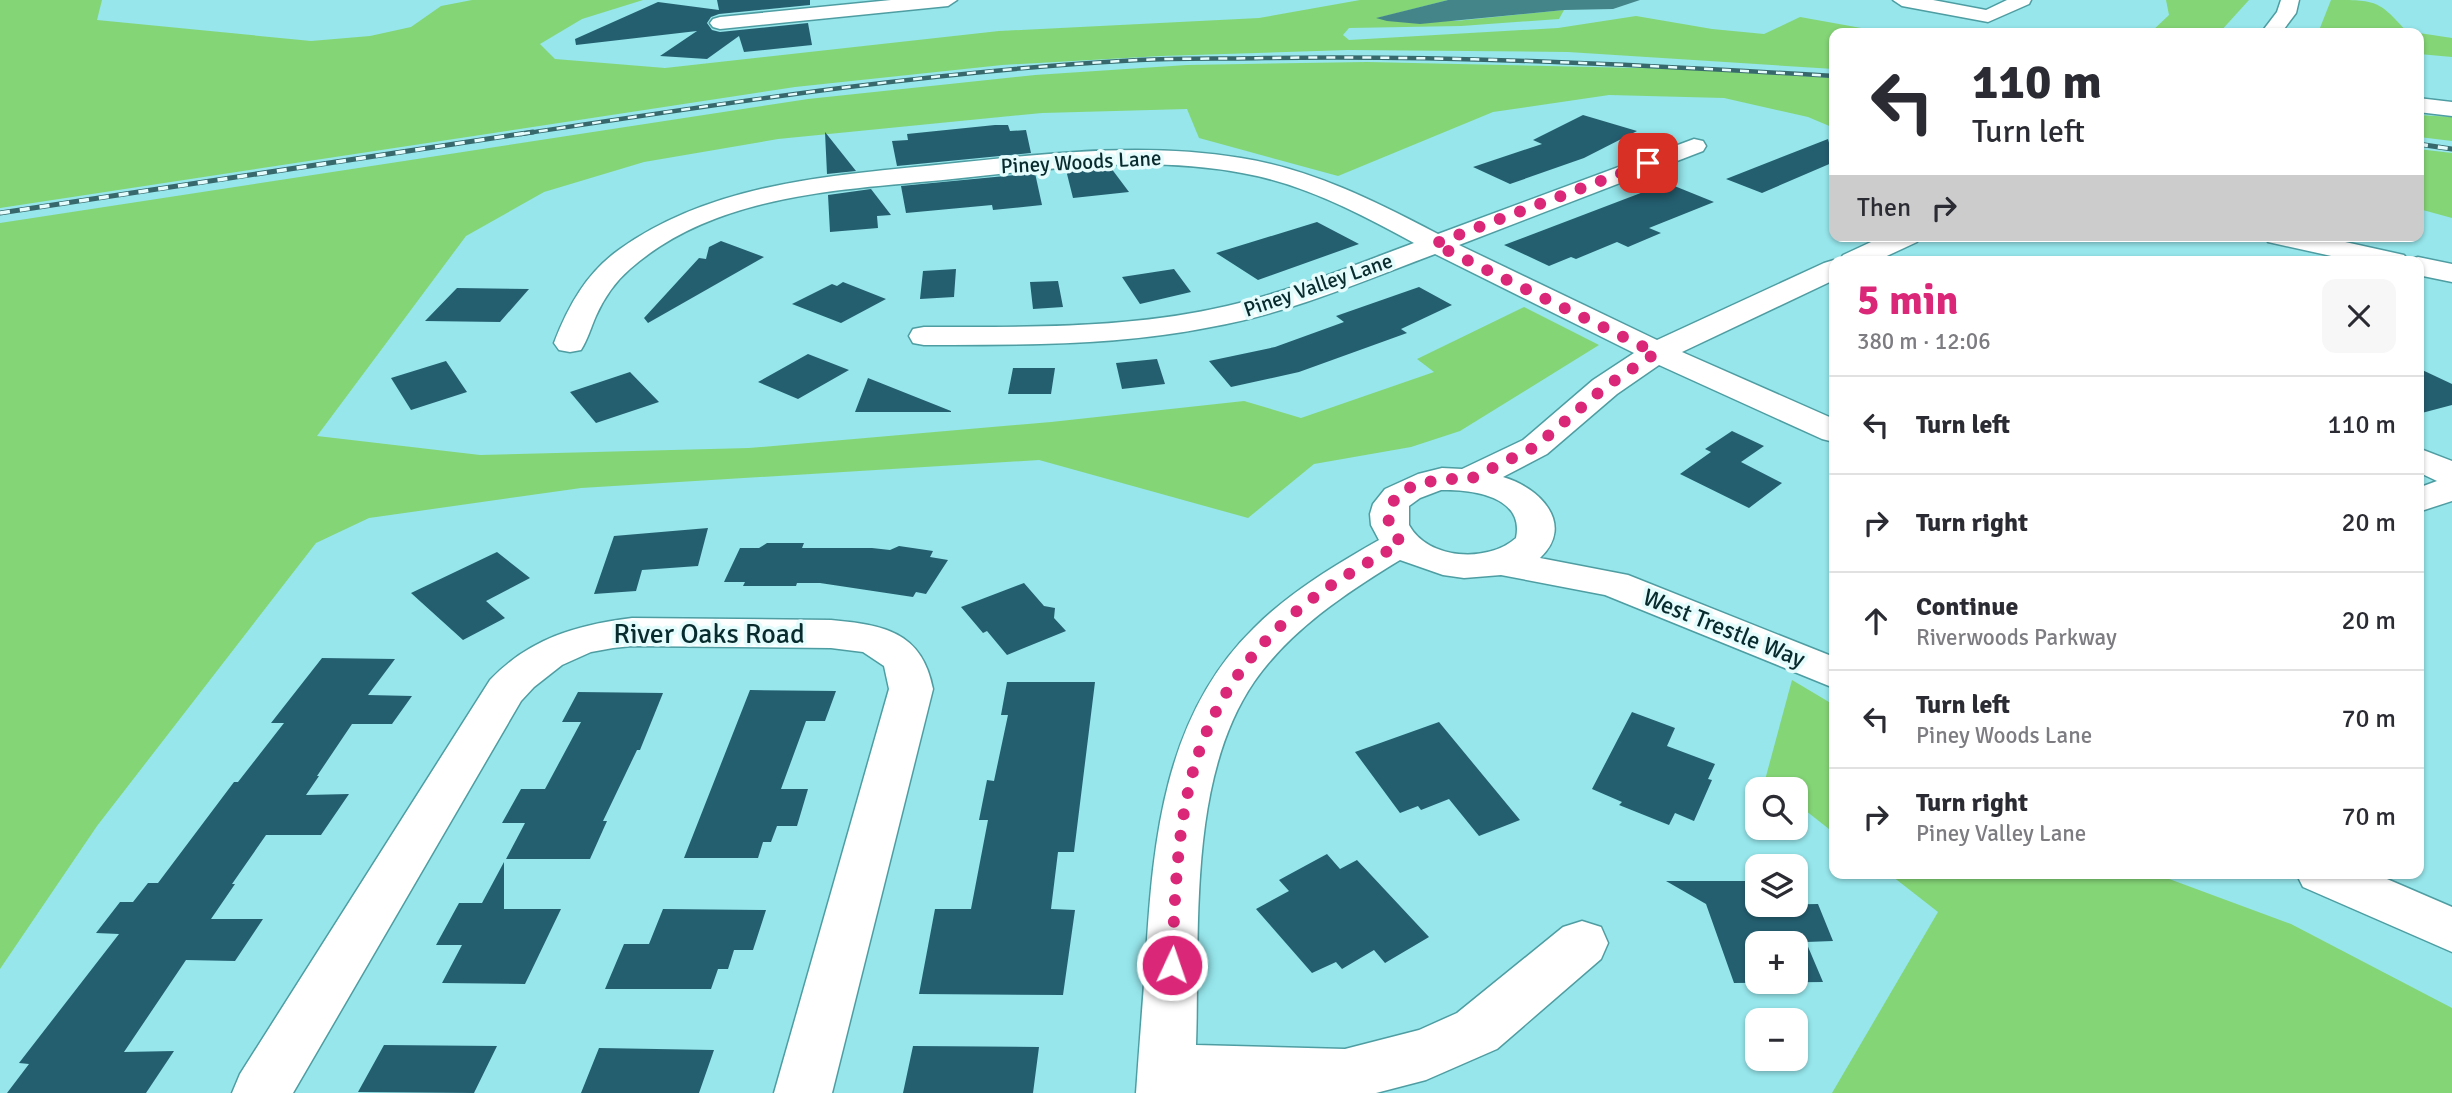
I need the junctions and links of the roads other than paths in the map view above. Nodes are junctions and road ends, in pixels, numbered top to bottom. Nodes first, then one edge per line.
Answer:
1 (948, 0) edge
2 (1902, 0) edge
3 (2022, 0) edge
4 (2290, 0) edge
5 (720, 23) dead end
6 (2275, 28) edge
7 (2424, 106) edge
8 (2452, 109) edge
9 (1694, 146) dead end
10 (1895, 242) edge
11 (2306, 242) edge
12 (1434, 244) junction
13 (1864, 256) edge
14 (2371, 256) edge
15 (2424, 267) edge
16 (1829, 271) edge
17 (2452, 273) edge
18 (924, 336) dead end
19 (570, 344) dead end
20 (1656, 353) junction
21 (1829, 430) edge
22 (1535, 447) junction
23 (2424, 461) edge
24 (2452, 475) edge
25 (1470, 479) junction
26 (2452, 488) edge
27 (2424, 499) edge
28 (1530, 516) junction
29 (1401, 543) junction
30 (1501, 563) junction
31 (1614, 584) junction
32 (1829, 671) edge
33 (2335, 879) edge
34 (2452, 930) edge
35 (1582, 943) dead end
36 (1166, 1082) edge
37 (261, 1093) edge
38 (803, 1093) edge

1 - 5 street
2 - 3 street
4 - 6 street
7 - 8 street
9 - 12 street, Piney Valley Lane
10 - 13 street
11 - 14 street
12 - 18 street, Piney Valley Lane
12 - 19 street, Piney Woods Lane
12 - 20 street, Piney Woods Lane
15 - 17 street
16 - 20 street
20 - 21 street, Piney Woods Lane
20 - 22 street
22 - 25 street
22 - 28 street
23 - 24 street
25 - 28 street
25 - 29 street
26 - 27 street
28 - 30 street
28 - 31 street, West Trestle Way
29 - 30 street
29 - 36 street
30 - 31 street, West Trestle Way
31 - 32 street, West Trestle Way
33 - 34 street
35 - 36 street
37 - 38 street, River Oaks Road

